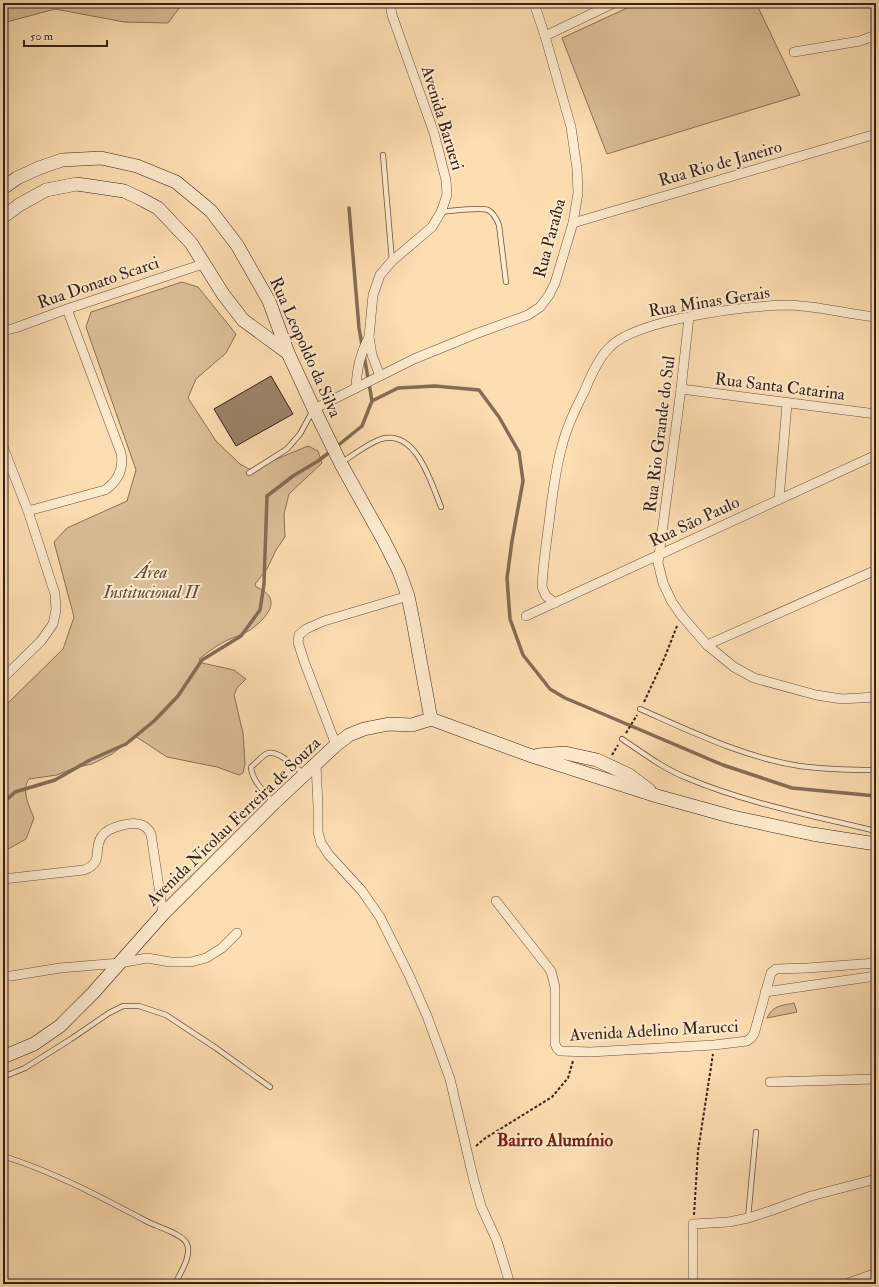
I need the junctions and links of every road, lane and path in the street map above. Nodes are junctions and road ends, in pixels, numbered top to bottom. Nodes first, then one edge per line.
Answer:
1 (390, 3) edge
2 (534, 3) edge
3 (614, 3) edge
4 (876, 35) edge
5 (545, 36) junction
6 (794, 52) dead end
7 (876, 134) edge
8 (383, 155) dead end
9 (3, 188) edge
10 (441, 212) junction
11 (3, 217) edge
12 (573, 223) junction
13 (392, 261) junction
14 (203, 264) junction
15 (506, 282) dead end
16 (67, 309) junction
17 (689, 317) junction
18 (876, 318) edge
19 (3, 331) edge
20 (370, 337) junction
21 (288, 353) junction
22 (380, 376) junction
23 (356, 388) junction
24 (681, 389) junction
25 (787, 403) junction
26 (314, 409) junction
27 (876, 414) edge
28 (3, 447) edge
29 (876, 454) edge
30 (341, 464) junction
31 (249, 473) dead end
32 (779, 499) junction
33 (441, 506) dead end
34 (28, 511) junction
35 (660, 554) junction
36 (876, 570) edge
37 (408, 596) junction
38 (555, 603) junction
39 (681, 615) junction
40 (526, 616) dead end
41 (707, 645) junction
42 (3, 678) edge
43 (876, 697) edge
44 (640, 708) junction
45 (431, 719) junction
46 (622, 739) junction
47 (336, 745) junction
48 (529, 755) junction
49 (316, 764) junction
50 (606, 764) junction
51 (876, 770) edge
52 (305, 774) junction
53 (657, 796) junction
54 (274, 803) junction
55 (876, 831) edge
56 (876, 844) edge
57 (3, 879) edge
58 (496, 901) dead end
59 (163, 914) junction
60 (237, 933) dead end
61 (120, 963) junction
62 (876, 963) edge
63 (808, 968) junction
64 (11, 976) dead end
65 (876, 976) edge
66 (810, 985) junction
67 (765, 992) junction
68 (714, 1045) junction
69 (575, 1052) junction
70 (3, 1057) edge
71 (3, 1077) edge
72 (876, 1079) edge
73 (770, 1082) dead end
74 (270, 1088) dead end
75 (756, 1132) dead end
76 (467, 1153) junction
77 (3, 1156) edge
78 (876, 1180) edge
79 (748, 1218) junction
80 (693, 1224) junction
81 (876, 1272) edge
82 (175, 1284) edge
83 (510, 1284) edge
84 (693, 1284) edge
85 (846, 1284) edge

1 - 10 street, Avenida Barueri
2 - 5 street, Rua Paraíba
3 - 5 street
4 - 6 street
5 - 12 street, Rua Paraíba
7 - 12 street, Rua Rio de Janeiro
8 - 13 lane
9 - 21 street, Rua Leopoldo da Silva
10 - 13 street, Avenida Barueri
10 - 15 lane
11 - 14 street
12 - 22 street, Rua Paraíba
13 - 20 street, Avenida Barueri
14 - 16 street, Rua Donato Scarci
14 - 21 street
16 - 19 street, Rua Donato Scarci
16 - 34 street
17 - 18 street, Rua Minas Gerais
17 - 24 street, Rua Rio Grande do Sul
17 - 38 street, Rua Minas Gerais
20 - 22 street, Avenida Barueri
20 - 23 street, Avenida Barueri
21 - 26 street, Rua Leopoldo da Silva
22 - 23 street, Rua Paraíba
23 - 26 street, Rua Paraíba
24 - 25 street, Rua Santa Catarina
24 - 35 street, Rua Rio Grande do Sul
25 - 27 street, Rua Santa Catarina
25 - 32 street
26 - 30 street, Rua Leopoldo da Silva
26 - 31 lane
28 - 34 street
29 - 32 street, Rua São Paulo
30 - 33 lane
30 - 37 street, Rua Leopoldo da Silva
32 - 35 street, Rua São Paulo
34 - 42 street
35 - 38 street, Rua São Paulo
35 - 39 street, Rua Rio Grande do Sul
36 - 41 street
37 - 45 street, Rua Leopoldo da Silva
37 - 47 street
38 - 40 street, Rua São Paulo
39 - 41 street, Rua Rio Grande do Sul
39 - 44 path
41 - 43 street, Rua Rio Grande do Sul
44 - 46 path
44 - 51 lane
45 - 47 street, Avenida Nicolau Ferreira de Souza
45 - 48 street
46 - 50 path
46 - 55 lane
47 - 49 street, Avenida Nicolau Ferreira de Souza
48 - 50 street
48 - 53 street
49 - 52 street, Avenida Nicolau Ferreira de Souza
49 - 76 street
50 - 53 street
52 - 54 street, Avenida Nicolau Ferreira de Souza
52 - 54 lane
53 - 56 street
54 - 59 street, Avenida Nicolau Ferreira de Souza
57 - 59 street
58 - 69 street, Avenida Adelino Marucci
59 - 61 street, Avenida Nicolau Ferreira de Souza
60 - 61 street
61 - 64 street
61 - 70 street, Avenida Nicolau Ferreira de Souza
62 - 63 street, Avenida Adelino Marucci
63 - 66 street
63 - 67 street, Avenida Adelino Marucci
65 - 66 street
66 - 67 street
67 - 68 street, Avenida Adelino Marucci
68 - 69 street, Avenida Adelino Marucci
68 - 80 path
69 - 76 path
71 - 74 lane
72 - 73 street
75 - 79 lane
76 - 83 street
77 - 82 lane
78 - 79 street
79 - 80 street
80 - 84 street
81 - 85 street

